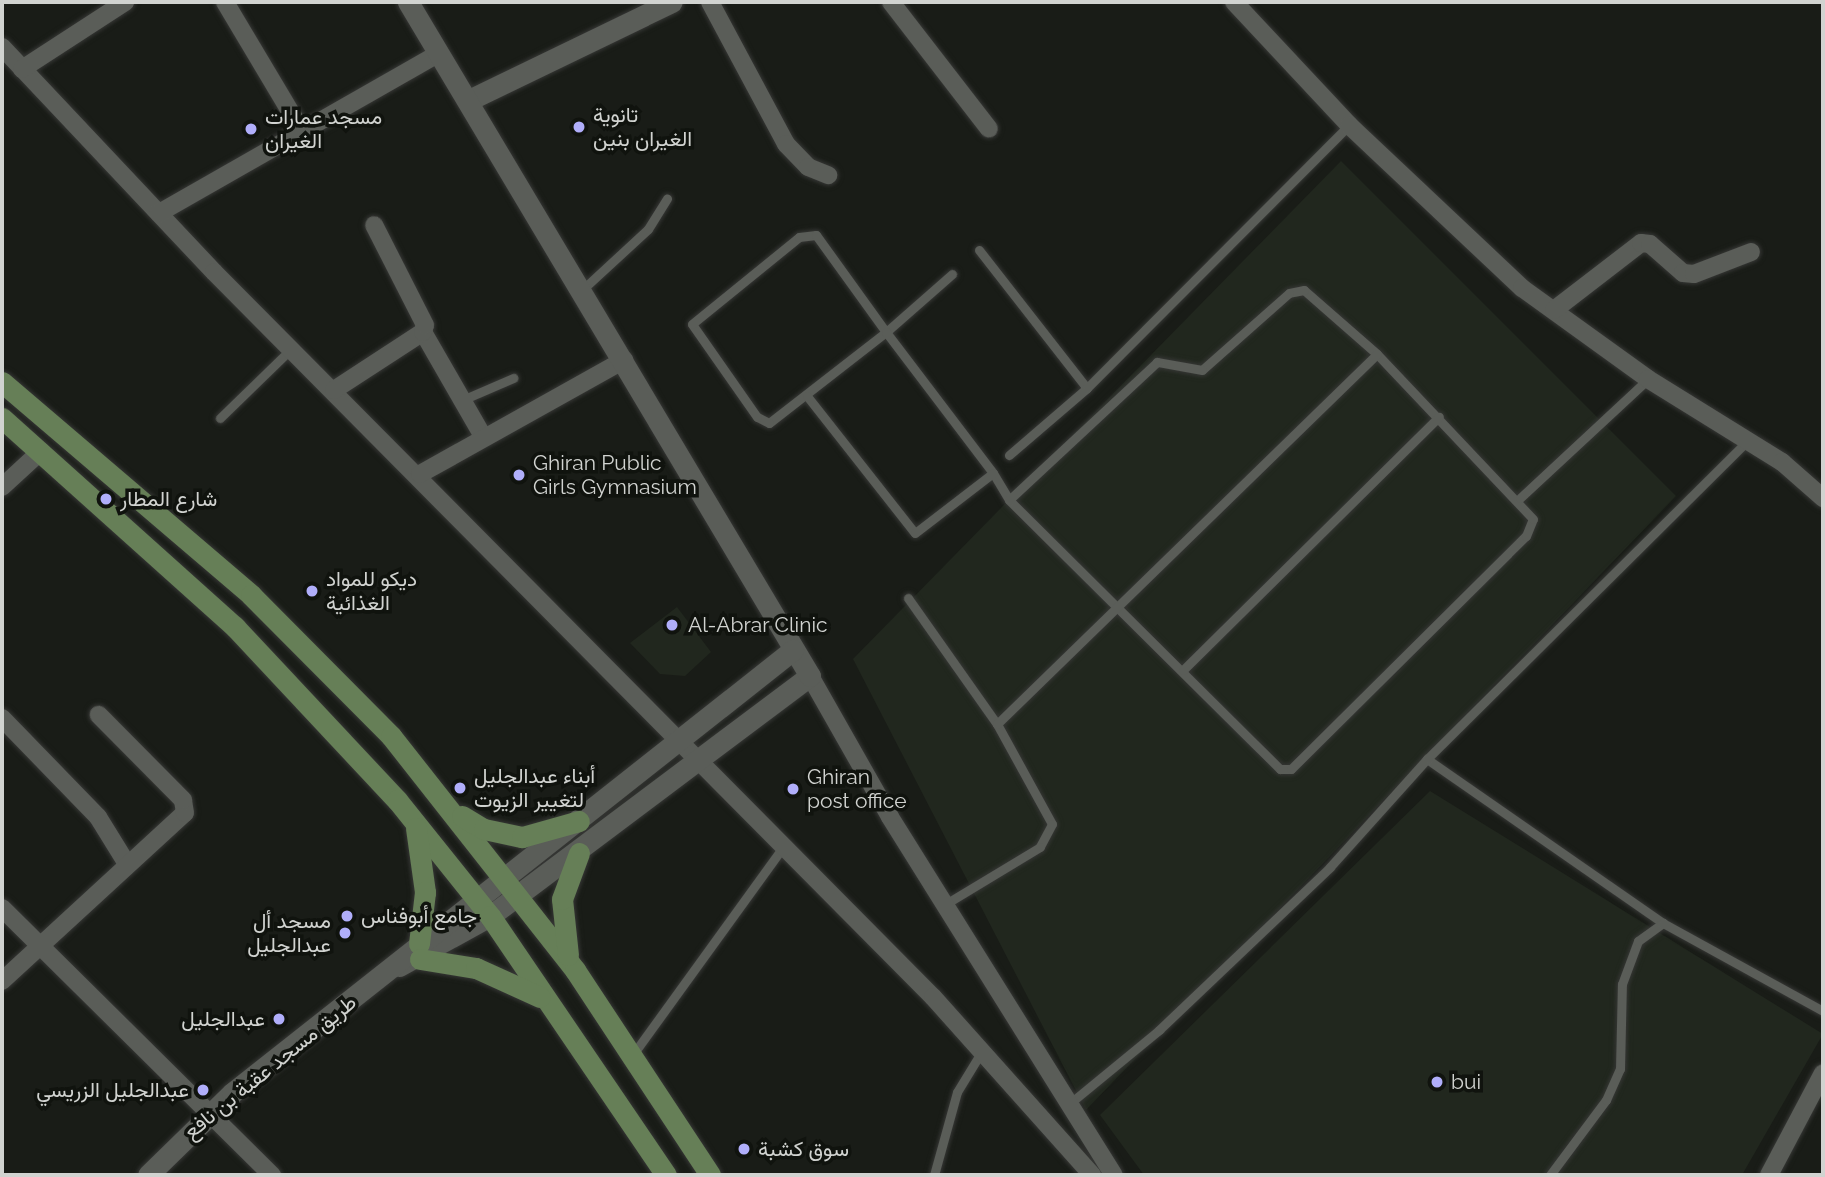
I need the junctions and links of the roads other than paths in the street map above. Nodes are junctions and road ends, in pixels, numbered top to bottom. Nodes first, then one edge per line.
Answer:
1 (125, 2) edge
2 (225, 2) edge
3 (408, 2) edge
4 (672, 2) edge
5 (710, 2) edge
6 (891, 2) edge
7 (1234, 2) edge
8 (640, 9) edge
9 (2, 47) edge
10 (439, 53) junction
11 (22, 68) junction
12 (468, 100) junction
13 (1349, 125) junction
14 (989, 129) dead end
15 (302, 131) junction
16 (828, 174) dead end
17 (667, 198) dead end
18 (159, 213) junction
19 (374, 225) dead end
20 (979, 250) dead end
21 (1751, 251) dead end
22 (952, 274) dead end
23 (583, 289) junction
24 (1554, 310) junction
25 (423, 332) junction
26 (886, 332) junction
27 (292, 348) junction
28 (1377, 354) junction
29 (624, 360) junction
30 (513, 378) dead end
31 (1648, 379) junction
32 (2, 382) edge
33 (1087, 388) junction
34 (334, 390) junction
35 (807, 396) junction
36 (461, 400) junction
37 (1439, 417) junction
38 (2, 418) edge
39 (220, 418) dead end
40 (484, 438) junction
41 (1749, 440) junction
42 (41, 451) junction
43 (1009, 455) dead end
44 (993, 472) junction
45 (420, 474) junction
46 (2, 487) edge
47 (1520, 498) junction
48 (1823, 498) edge
49 (1009, 500) junction
50 (908, 598) dead end
51 (1118, 604) junction
52 (793, 650) junction
53 (1183, 670) junction
54 (810, 676) junction
55 (99, 715) dead end
56 (2, 718) edge
57 (997, 724) junction
58 (674, 738) junction
59 (1427, 760) junction
60 (697, 762) junction
61 (452, 808) junction
62 (579, 821) junction
63 (414, 823) junction
64 (784, 846) junction
65 (579, 853) junction
66 (127, 864) junction
67 (503, 876) junction
68 (518, 895) junction
69 (475, 896) junction
70 (944, 905) junction
71 (2, 908) edge
72 (490, 916) junction
73 (1663, 923) junction
74 (43, 946) junction
75 (420, 951) junction
76 (575, 970) junction
77 (2, 981) edge
78 (544, 1000) junction
79 (1823, 1011) edge
80 (982, 1051) junction
81 (634, 1053) junction
82 (1823, 1073) edge
83 (1069, 1104) junction
84 (209, 1112) junction
85 (148, 1175) edge
86 (272, 1175) edge
87 (666, 1175) edge
88 (710, 1175) edge
89 (934, 1175) edge
90 (1092, 1175) edge
91 (1114, 1175) edge
92 (1550, 1175) edge
93 (1769, 1175) edge

1 - 11 street
2 - 15 street
3 - 10 street
4 - 8 street
5 - 16 street
6 - 14 street
7 - 13 street
8 - 12 street
9 - 11 street
10 - 12 street
10 - 15 street
11 - 18 street
12 - 23 street
13 - 24 street
13 - 33 lane
15 - 18 street
17 - 23 lane
18 - 27 street
19 - 25 street
20 - 33 lane
21 - 24 street
22 - 26 lane
23 - 29 street
24 - 31 street
25 - 34 street
25 - 36 street
26 - 35 lane
26 - 35 lane
26 - 44 lane
27 - 34 street
27 - 39 lane
28 - 37 lane
28 - 49 lane
28 - 51 lane
29 - 40 street
29 - 52 street
30 - 36 lane
31 - 41 street
31 - 47 lane
32 - 61 main road
33 - 43 lane
34 - 45 street
35 - 44 lane
36 - 40 street
37 - 47 lane
37 - 53 lane
38 - 42 main road
40 - 45 street
41 - 48 street
41 - 59 lane
42 - 46 street
42 - 63 main road
44 - 49 lane
45 - 58 street
47 - 53 lane
49 - 51 lane
50 - 57 lane
51 - 53 lane
51 - 57 lane
52 - 54 street
52 - 58 street, طريق مسجد عقبة بن نافع
54 - 60 street, طريق مسجد عقبة بن نافع
54 - 70 street
55 - 66 street
56 - 66 street
57 - 70 lane
58 - 60 street
58 - 62 street, طريق مسجد عقبة بن نافع
59 - 73 lane
59 - 83 lane
60 - 64 street
60 - 65 street, طريق مسجد عقبة بن نافع
61 - 62 main road
61 - 67 main road
62 - 67 street, طريق مسجد عقبة بن نافع
63 - 69 main road
63 - 75 main road
64 - 80 street
64 - 81 lane
65 - 68 street, طريق مسجد عقبة بن نافع
65 - 76 main road
66 - 74 street
67 - 68 main road
67 - 69 street, طريق مسجد عقبة بن نافع
68 - 72 street, طريق مسجد عقبة بن نافع
68 - 76 main road
69 - 72 main road
69 - 75 street, طريق مسجد عقبة بن نافع
70 - 83 street
71 - 74 street
72 - 75 street, طريق مسجد عقبة بن نافع
72 - 78 main road
73 - 79 lane
73 - 92 lane
74 - 77 street
74 - 84 street
75 - 78 main road
75 - 84 street, طريق مسجد عقبة بن نافع
76 - 81 main road
78 - 87 main road
80 - 89 lane
80 - 90 street
81 - 88 main road
82 - 93 street
83 - 91 street
84 - 85 street, طريق مسجد عقبة بن نافع
84 - 86 street

